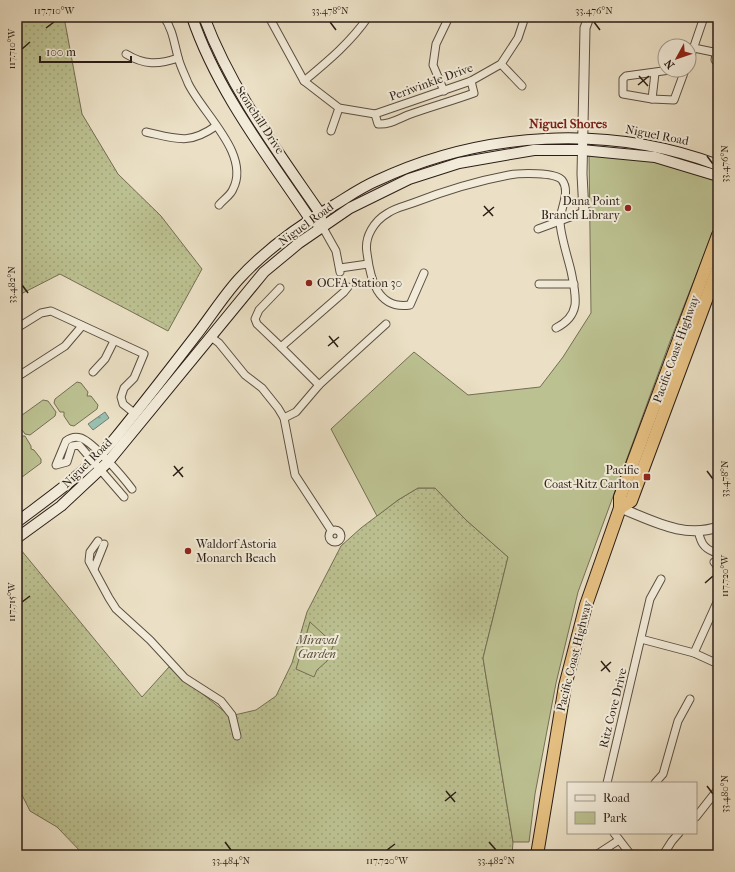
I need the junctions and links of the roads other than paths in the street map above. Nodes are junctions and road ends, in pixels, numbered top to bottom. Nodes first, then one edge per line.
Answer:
1 (164, 17) edge
2 (192, 17) edge
3 (204, 17) edge
4 (269, 17) edge
5 (368, 17) edge
6 (449, 17) edge
7 (525, 17) edge
8 (581, 17) edge
9 (589, 17) edge
10 (704, 17) edge
11 (585, 28) junction
12 (697, 39) edge
13 (697, 49) edge
14 (126, 54) dead end
15 (717, 54) edge
16 (178, 58) junction
17 (718, 63) edge
18 (501, 64) junction
19 (655, 73) joint
20 (682, 78) edge
21 (304, 81) junction
22 (471, 81) junction
23 (522, 86) dead end
24 (444, 91) junction
25 (652, 100) junction
26 (339, 108) junction
27 (375, 114) junction
28 (216, 126) junction
29 (331, 131) dead end
30 (146, 132) dead end
31 (582, 139) junction
32 (582, 150) junction
33 (718, 165) edge
34 (718, 176) edge
35 (219, 205) dead end
36 (584, 212) joint
37 (320, 213) junction
38 (310, 220) junction
39 (560, 221) junction
40 (322, 226) junction
41 (538, 229) dead end
42 (718, 235) edge
43 (368, 264) junction
44 (718, 268) edge
45 (424, 273) dead end
46 (539, 284) dead end
47 (574, 284) junction
48 (348, 287) dead end
49 (280, 288) dead end
50 (386, 324) dead end
51 (82, 326) junction
52 (17, 328) edge
53 (556, 328) dead end
54 (211, 337) junction
55 (114, 341) junction
56 (281, 347) junction
57 (93, 372) dead end
58 (17, 377) edge
59 (319, 385) junction
60 (134, 413) junction
61 (284, 418) junction
62 (96, 457) junction
63 (105, 466) junction
64 (132, 489) dead end
65 (124, 497) dead end
66 (620, 508) junction
67 (17, 522) edge
68 (718, 527) edge
69 (331, 530) dead end
70 (698, 531) junction
71 (17, 538) edge
72 (101, 542) dead end
73 (715, 558) edge
74 (661, 579) dead end
75 (718, 600) edge
76 (642, 639) junction
77 (694, 653) junction
78 (718, 664) edge
79 (690, 699) dead end
80 (236, 736) dead end
81 (607, 782) edge
82 (656, 782) edge
83 (718, 789) edge
84 (697, 816) edge
85 (615, 834) edge
86 (678, 834) edge
87 (618, 840) junction
88 (536, 855) edge
89 (596, 855) edge
90 (631, 855) edge
91 (663, 855) edge

1 - 16 street
2 - 38 main road, Stonehill Drive
3 - 37 main road, Stonehill Drive
4 - 21 street
5 - 21 street
6 - 24 street
7 - 18 street, Periwinkle Drive
8 - 11 street
9 - 11 street
10 - 12 street
11 - 31 street
13 - 15 street
14 - 16 street
15 - 17 street
16 - 28 street
18 - 22 street, Periwinkle Drive
18 - 23 street
19 - 25 street
19 - 25 street
20 - 25 street
21 - 26 street
22 - 24 street, Periwinkle Drive
22 - 27 street
24 - 27 street, Periwinkle Drive
26 - 27 street, Periwinkle Drive
26 - 29 street
28 - 30 street
28 - 35 street
31 - 32 street
31 - 33 main road, Niguel Road
31 - 37 main road, Niguel Road
32 - 34 main road, Niguel Road
32 - 36 street
32 - 40 main road, Niguel Road
36 - 39 street
37 - 38 main road, Niguel Road
37 - 40 main road, Stonehill Drive
38 - 40 main road
38 - 60 main road, Niguel Road
39 - 41 street
39 - 43 street
39 - 47 street
40 - 43 street, Stonehill Drive
40 - 54 main road, Niguel Road
42 - 66 highway, Pacific Coast Highway
43 - 45 street
44 - 66 highway, Pacific Coast Highway
46 - 47 street
47 - 53 street
48 - 56 street
49 - 56 street
50 - 59 street
51 - 52 street
51 - 55 street
51 - 58 street
54 - 61 street
54 - 63 main road, Niguel Road
55 - 57 street
55 - 60 street
56 - 59 street
59 - 61 street
60 - 62 main road, Niguel Road
61 - 69 street
62 - 62 street
62 - 63 street
62 - 67 main road, Niguel Road
63 - 64 street
63 - 65 street
63 - 71 main road, Niguel Road
66 - 70 street
66 - 88 highway, Pacific Coast Highway
68 - 70 street
70 - 73 street
72 - 80 street
74 - 76 street, Ritz Cove Drive
75 - 77 street
76 - 77 street
76 - 81 street, Ritz Cove Drive
77 - 78 street
79 - 82 street
83 - 84 street
85 - 87 street
86 - 91 street
87 - 89 street
87 - 90 street

